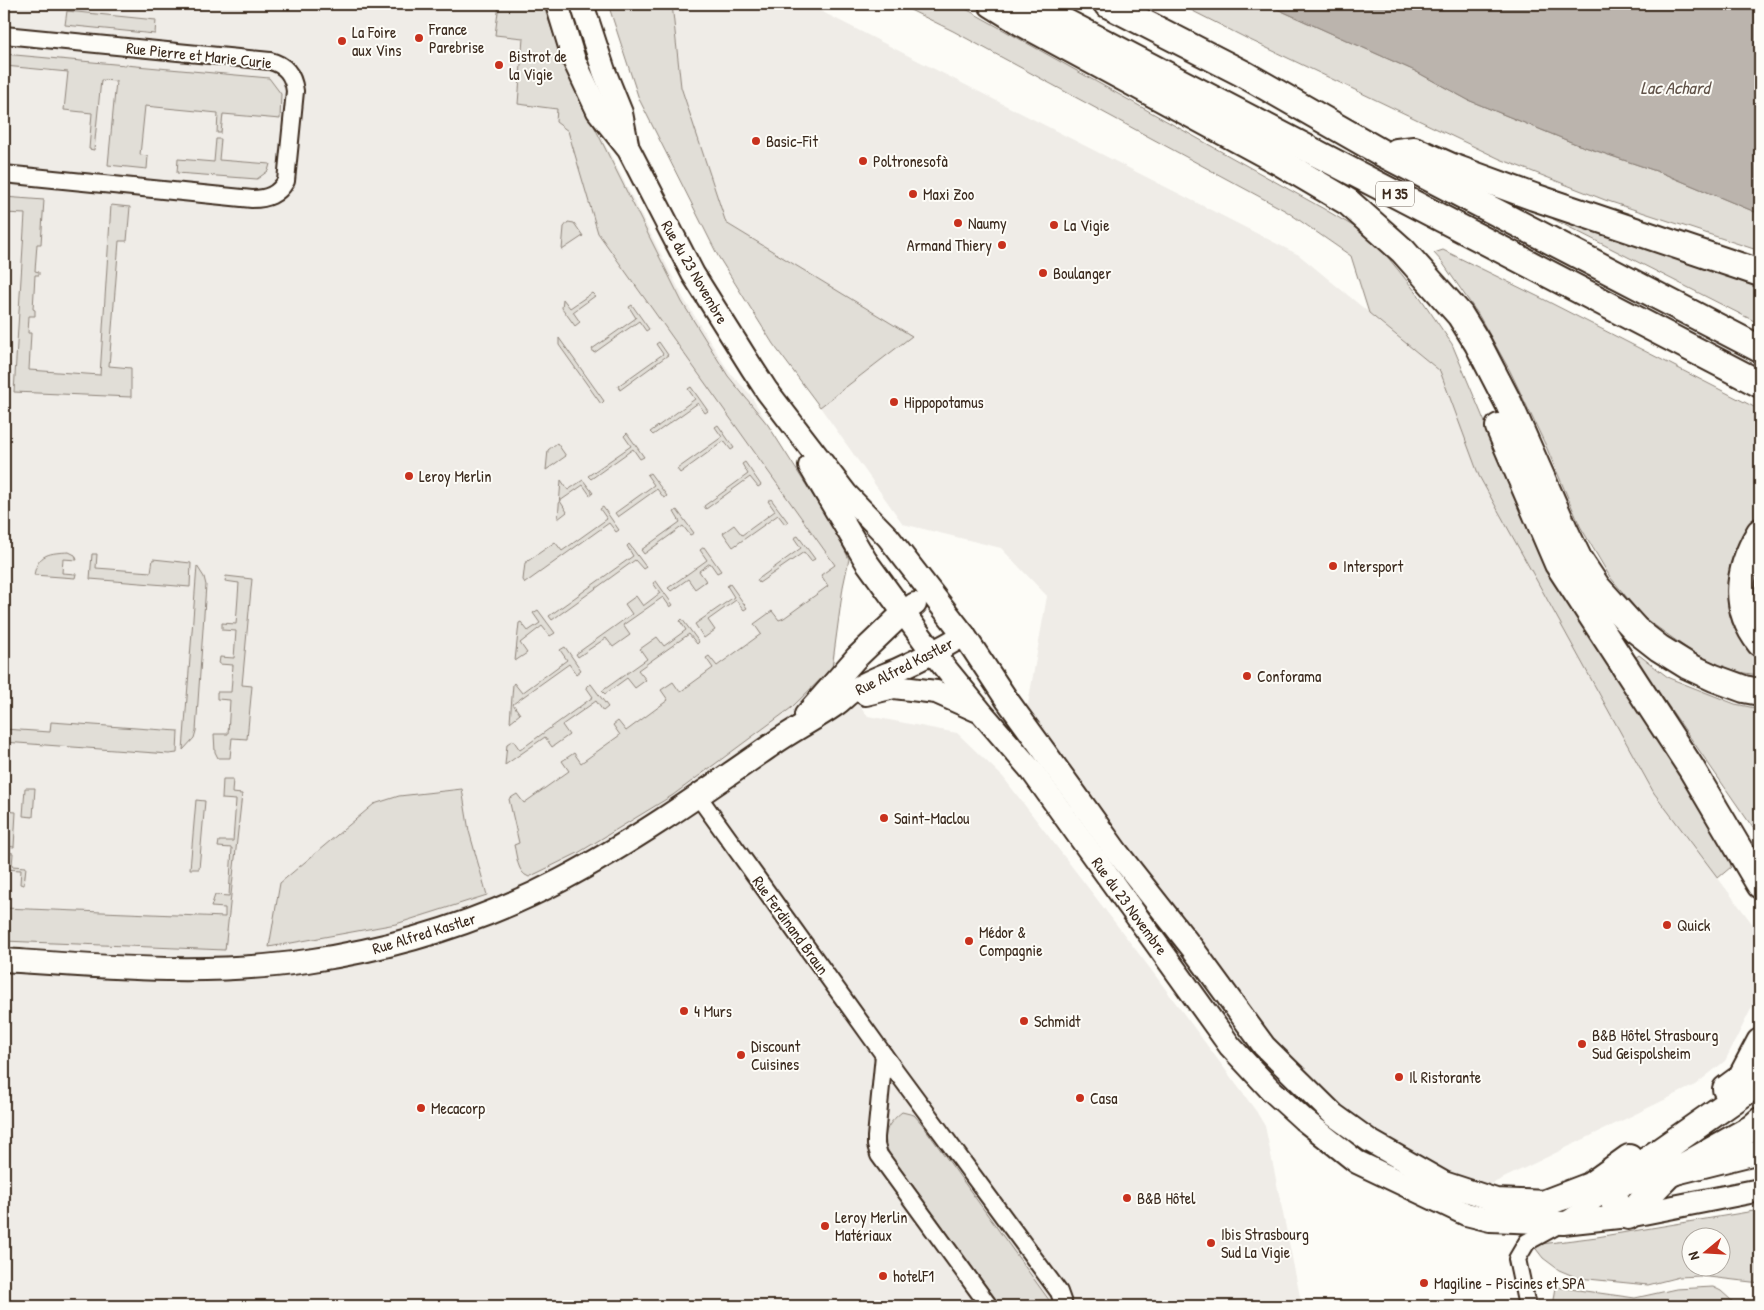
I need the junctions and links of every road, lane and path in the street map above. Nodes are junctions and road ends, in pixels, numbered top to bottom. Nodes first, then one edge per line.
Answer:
1 (557, 4) edge
2 (582, 4) edge
3 (992, 4) edge
4 (1030, 4) edge
5 (1107, 4) edge
6 (4, 35) edge
7 (629, 150) junction
8 (1382, 153) junction
9 (4, 174) edge
10 (1760, 273) edge
11 (1442, 294) junction
12 (1760, 349) edge
13 (1760, 384) edge
14 (768, 391) junction
15 (1760, 532) edge
16 (931, 594) junction
17 (904, 612) junction
18 (964, 635) junction
19 (1760, 643) edge
20 (933, 653) junction
21 (1760, 692) edge
22 (834, 705) junction
23 (981, 712) junction
24 (794, 730) junction
25 (1675, 742) junction
26 (698, 796) junction
27 (1760, 860) edge
28 (1760, 885) edge
29 (4, 960) edge
30 (1760, 1042) edge
31 (884, 1055) junction
32 (1760, 1077) edge
33 (1760, 1121) edge
34 (1760, 1152) edge
35 (1668, 1175) junction
36 (1617, 1186) junction
37 (1760, 1190) edge
38 (1555, 1213) junction
39 (1628, 1216) junction
40 (989, 1306) edge
41 (1064, 1306) edge
42 (1527, 1306) edge

1 - 7 main road, Rue du 23 Novembre
2 - 7 main road, Rue du 23 Novembre
3 - 11 highway
4 - 13 highway, M 35
5 - 8 highway, M 35
6 - 9 street, Rue Pierre et Marie Curie
7 - 14 main road, Rue du 23 Novembre
8 - 10 highway
8 - 12 highway, M 35
11 - 21 highway
11 - 25 highway
14 - 16 main road, Rue du 23 Novembre
14 - 17 main road, Rue du 23 Novembre
15 - 19 highway
16 - 17 main road, Rue Alfred Kastler
16 - 18 main road, Rue du 23 Novembre
17 - 20 main road, Rue du 23 Novembre
17 - 24 main road, Rue Alfred Kastler
18 - 20 main road, Rue Alfred Kastler
18 - 38 main road, Rue du 23 Novembre
20 - 22 main road, Rue Alfred Kastler
20 - 23 main road, Rue du 23 Novembre
22 - 23 main road
22 - 24 main road, Rue Alfred Kastler
23 - 38 main road, Rue du 23 Novembre
24 - 26 main road, Rue Alfred Kastler
25 - 27 highway
25 - 28 highway
26 - 29 main road, Rue Alfred Kastler
26 - 31 street, Rue Ferdinand Braun
30 - 38 highway
31 - 40 street
31 - 41 street, Rue Ferdinand Braun
32 - 36 highway
33 - 35 highway
34 - 35 main road
35 - 36 main road
35 - 39 highway
36 - 38 main road
36 - 39 highway
37 - 39 main road
38 - 39 main road
38 - 42 street

